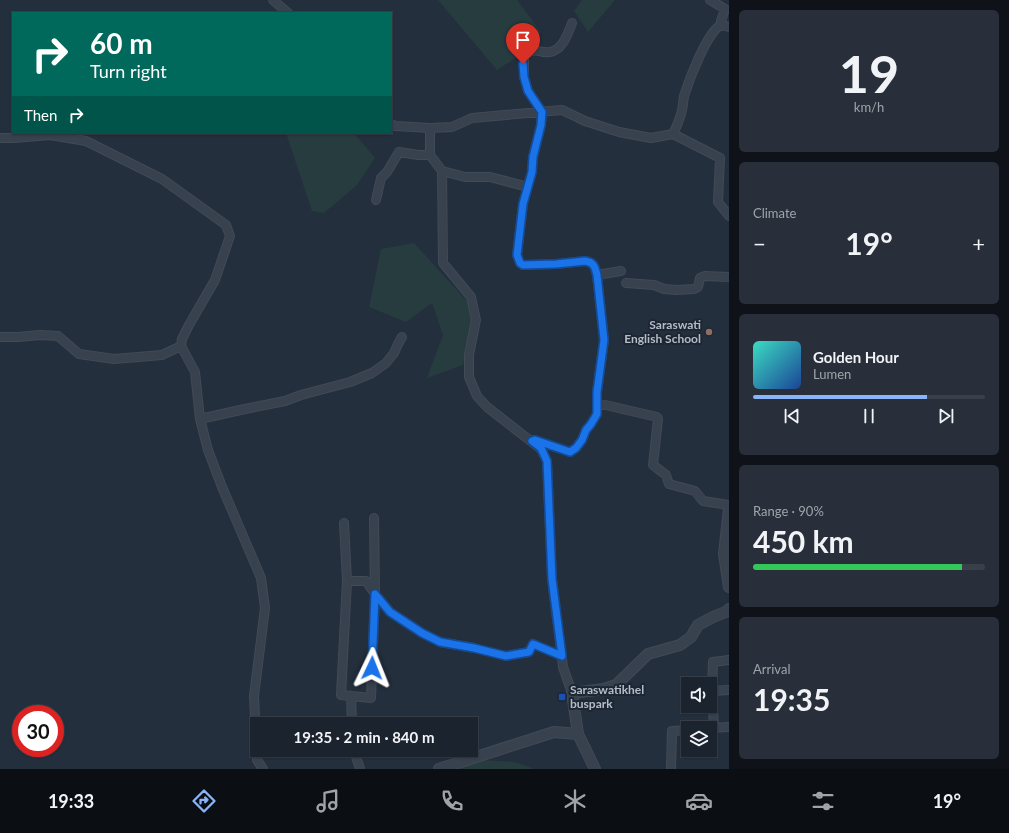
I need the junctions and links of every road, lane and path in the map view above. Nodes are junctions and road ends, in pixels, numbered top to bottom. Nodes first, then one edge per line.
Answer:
1 (273, 0) edge
2 (710, 0) edge
3 (287, 12) edge
4 (572, 23) dead end
5 (725, 26) edge
6 (542, 112) junction
7 (392, 124) edge
8 (430, 128) junction
9 (673, 134) junction
10 (0, 138) edge
11 (430, 155) junction
12 (442, 171) junction
13 (528, 187) junction
14 (376, 200) dead end
15 (729, 216) edge
16 (621, 271) dead end
17 (597, 275) junction
18 (729, 278) edge
19 (626, 283) dead end
20 (0, 337) edge
21 (402, 337) dead end
22 (182, 346) junction
23 (597, 403) junction
24 (200, 419) junction
25 (532, 441) junction
26 (729, 505) edge
27 (729, 509) edge
28 (374, 518) dead end
29 (344, 523) dead end
30 (347, 581) junction
31 (729, 587) edge
32 (375, 594) junction
33 (729, 609) edge
34 (562, 656) junction
35 (729, 660) edge
36 (712, 677) edge
37 (729, 690) edge
38 (717, 691) edge
39 (572, 693) junction
40 (351, 696) junction
41 (352, 717) edge
42 (729, 727) edge
43 (717, 728) edge
44 (681, 730) edge
45 (578, 734) junction
46 (356, 757) edge
47 (263, 769) edge
48 (360, 769) edge
49 (439, 769) edge
50 (595, 769) edge
51 (671, 769) edge

1 - 3 street
2 - 5 street
4 - 6 street
5 - 9 street
6 - 8 street
6 - 9 street
6 - 13 street
7 - 8 street
8 - 11 street
9 - 15 street
10 - 22 street
11 - 12 street
11 - 14 street
12 - 13 street
12 - 25 street
13 - 17 street
16 - 17 street
17 - 23 street
18 - 19 street
20 - 22 street
21 - 24 street
22 - 24 street
23 - 25 street
23 - 26 street
24 - 47 street
25 - 34 street
27 - 31 street
28 - 32 street
29 - 30 street
30 - 32 street
30 - 40 street
32 - 34 street
32 - 40 street
33 - 39 street
34 - 39 street
35 - 36 street
37 - 38 street
39 - 45 street
40 - 41 street
42 - 43 street
44 - 51 street
45 - 49 street
45 - 50 street
46 - 48 street

